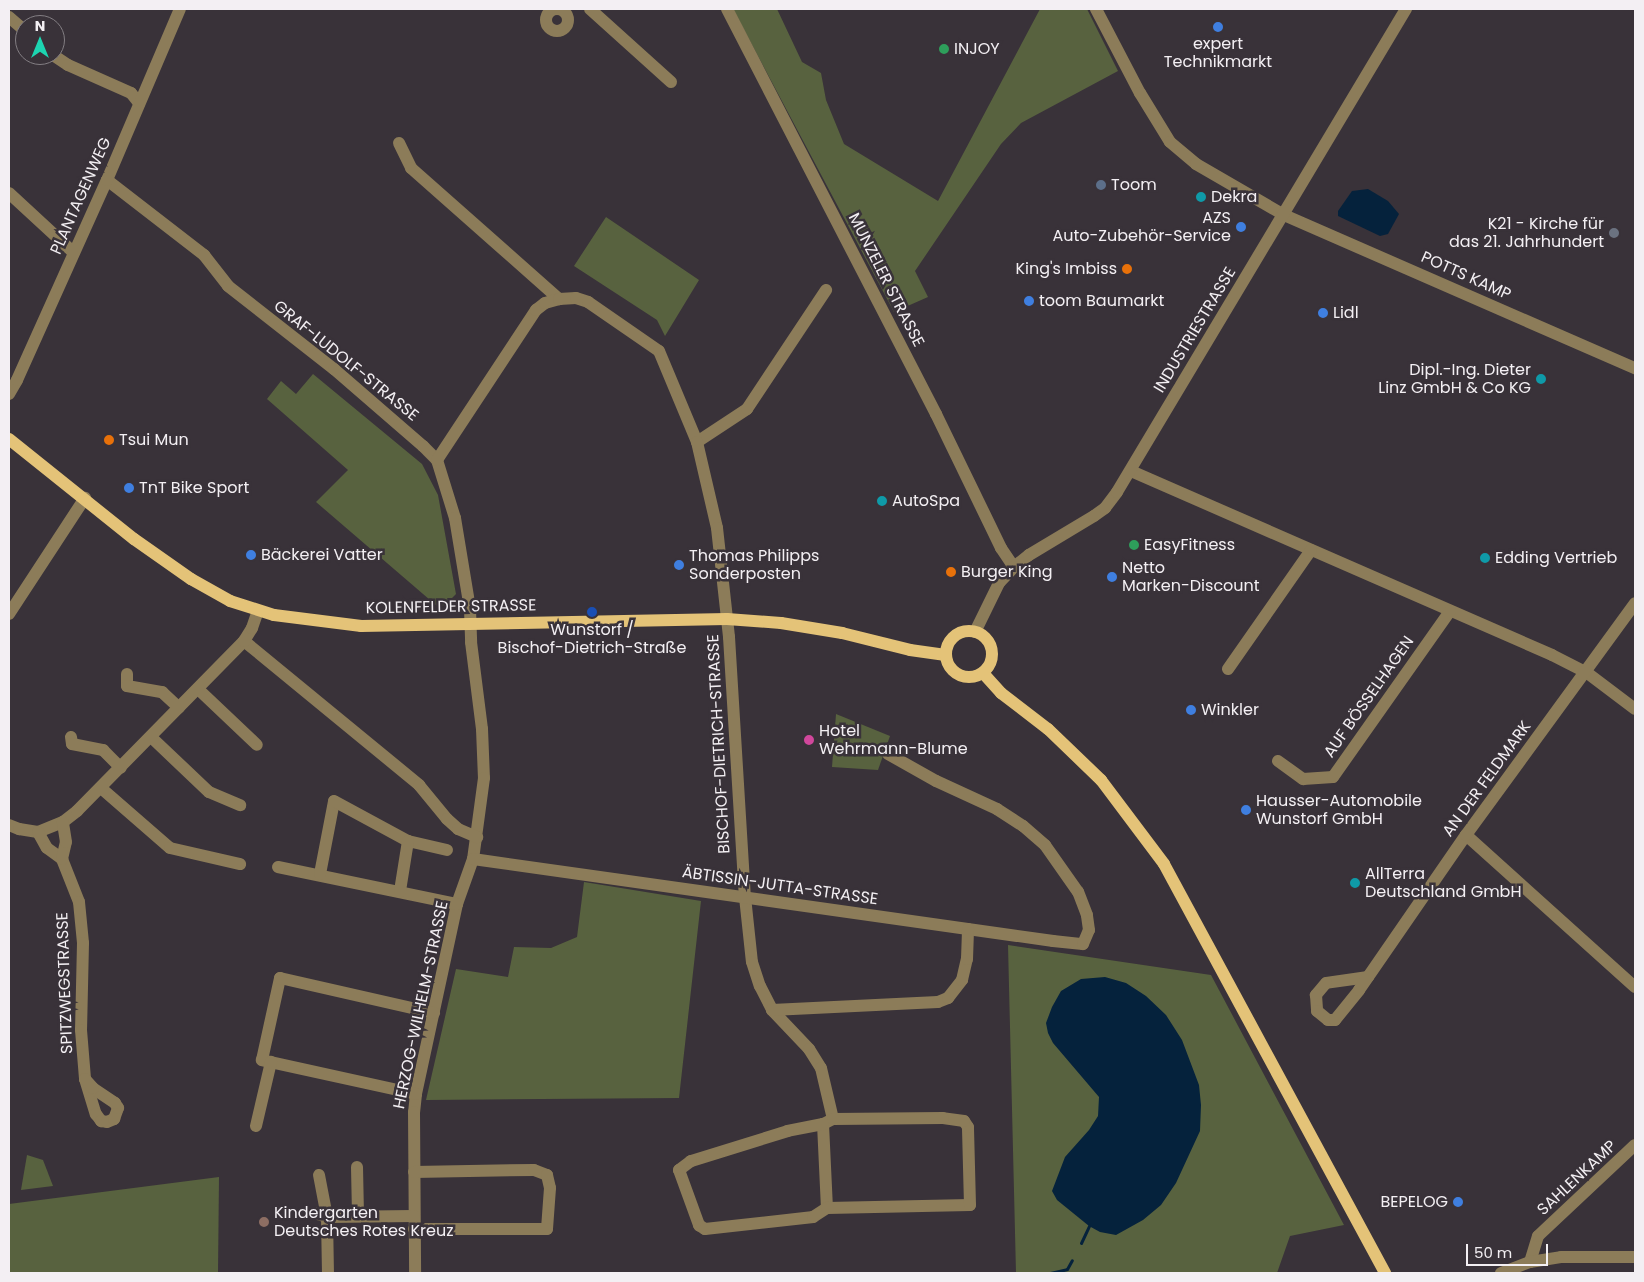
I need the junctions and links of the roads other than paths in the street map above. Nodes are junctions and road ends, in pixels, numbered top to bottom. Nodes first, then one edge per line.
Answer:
1 (180, 9) edge
2 (590, 9) edge
3 (727, 9) edge
4 (1096, 9) edge
5 (1406, 9) edge
6 (65, 63) edge
7 (671, 82) dead end
8 (139, 103) junction
9 (399, 144) dead end
10 (107, 180) junction
11 (9, 194) edge
12 (1284, 214) junction
13 (74, 253) junction
14 (826, 290) dead end
15 (558, 299) junction
16 (1635, 368) edge
17 (9, 394) edge
18 (9, 439) edge
19 (697, 442) junction
20 (437, 460) junction
21 (1131, 470) junction
22 (85, 498) junction
23 (1311, 550) junction
24 (1014, 567) junction
25 (1635, 603) edge
26 (258, 611) junction
27 (1450, 611) junction
28 (9, 614) edge
29 (727, 619) junction
30 (471, 624) junction
31 (975, 632) junction
32 (244, 640) junction
33 (946, 655) junction
34 (1228, 669) dead end
35 (984, 672) junction
36 (1586, 672) junction
37 (127, 674) dead end
38 (198, 689) junction
39 (179, 708) junction
40 (1635, 709) edge
41 (71, 737) dead end
42 (151, 737) junction
43 (258, 745) dead end
44 (888, 754) dead end
45 (1278, 761) dead end
46 (121, 768) junction
47 (101, 788) junction
48 (240, 805) dead end
49 (63, 822) junction
50 (9, 825) edge
51 (38, 832) junction
52 (1466, 835) junction
53 (477, 837) junction
54 (408, 841) junction
55 (447, 850) dead end
56 (62, 859) junction
57 (473, 859) junction
58 (240, 864) dead end
59 (278, 867) dead end
60 (320, 874) junction
61 (400, 891) junction
62 (745, 898) junction
63 (457, 904) junction
64 (968, 928) junction
65 (1368, 977) dead end
66 (1635, 987) edge
67 (772, 1010) junction
68 (434, 1013) junction
69 (271, 1062) junction
70 (85, 1079) dead end
71 (416, 1094) junction
72 (828, 1122) junction
73 (256, 1126) dead end
74 (1635, 1145) edge
75 (357, 1167) dead end
76 (414, 1172) junction
77 (319, 1175) dead end
78 (827, 1208) junction
79 (320, 1215) junction
80 (358, 1215) junction
81 (414, 1222) junction
82 (1635, 1257) edge
83 (1530, 1262) junction
84 (328, 1273) edge
85 (415, 1273) edge
86 (1385, 1273) edge
87 (1501, 1273) edge

1 - 8 street, PLANTAGENWEG
2 - 7 street
3 - 24 street, MUNZELER STRASSE
4 - 12 street, POTTS KAMP
5 - 12 street, INDUSTRIESTRASSE
6 - 8 street
8 - 10 street, PLANTAGENWEG
9 - 15 street
10 - 13 street, PLANTAGENWEG
10 - 20 street, GRAF-LUDOLF-STRASSE
11 - 13 street
12 - 16 street, POTTS KAMP
12 - 21 street, INDUSTRIESTRASSE
13 - 17 street, PLANTAGENWEG
14 - 19 street
15 - 19 street, BISCHOF-DIETRICH-STRASSE
15 - 20 street
18 - 22 main road, KOLENFELDER STRASSE
19 - 29 street, BISCHOF-DIETRICH-STRASSE
20 - 30 street
21 - 23 street
21 - 24 street, INDUSTRIESTRASSE
22 - 26 main road, KOLENFELDER STRASSE
22 - 28 street
23 - 27 street
23 - 34 street
24 - 31 street, INDUSTRIESTRASSE
25 - 36 street, AN DER FELDMARK
26 - 30 main road, KOLENFELDER STRASSE
26 - 32 street
27 - 36 street
27 - 45 street, AUF BÖSSELHAGEN
29 - 30 main road, KOLENFELDER STRASSE
29 - 33 main road, KOLENFELDER STRASSE
29 - 62 street, BISCHOF-DIETRICH-STRASSE
30 - 53 street, HERZOG-WILHELM-STRASSE
31 - 33 main road
31 - 35 main road
32 - 38 street
32 - 53 street
33 - 35 main road
35 - 86 main road
36 - 40 street
36 - 52 street, AN DER FELDMARK
37 - 39 street
38 - 39 street
38 - 43 street
39 - 42 street
41 - 46 street
42 - 46 street
42 - 48 street
44 - 64 street, ÄBTISSIN-JUTTA-STRASSE
46 - 47 street
47 - 49 street
47 - 58 street
49 - 51 street
49 - 56 street, SPITZWEGSTRASSE
50 - 51 street
51 - 56 street, SPITZWEGSTRASSE
52 - 65 street, AN DER FELDMARK
52 - 66 street
53 - 57 street, HERZOG-WILHELM-STRASSE
54 - 55 street
54 - 60 street
54 - 61 street
56 - 70 street, SPITZWEGSTRASSE
57 - 62 street, ÄBTISSIN-JUTTA-STRASSE
57 - 63 street, HERZOG-WILHELM-STRASSE
59 - 60 street
60 - 61 street
61 - 63 street
62 - 64 street, ÄBTISSIN-JUTTA-STRASSE
62 - 67 street, BISCHOF-DIETRICH-STRASSE
63 - 68 street, HERZOG-WILHELM-STRASSE
64 - 67 street
67 - 72 street, BISCHOF-DIETRICH-STRASSE
68 - 69 street
68 - 71 street, HERZOG-WILHELM-STRASSE
69 - 71 street
69 - 73 street
71 - 76 street, HERZOG-WILHELM-STRASSE
72 - 78 street, BISCHOF-DIETRICH-STRASSE
72 - 78 street
72 - 78 street
74 - 83 street, SAHLENKAMP
75 - 80 street
76 - 81 street, HERZOG-WILHELM-STRASSE
76 - 81 street
77 - 79 street
79 - 80 street
79 - 84 street
80 - 81 street
81 - 85 street, HERZOG-WILHELM-STRASSE
82 - 83 street
83 - 87 street

